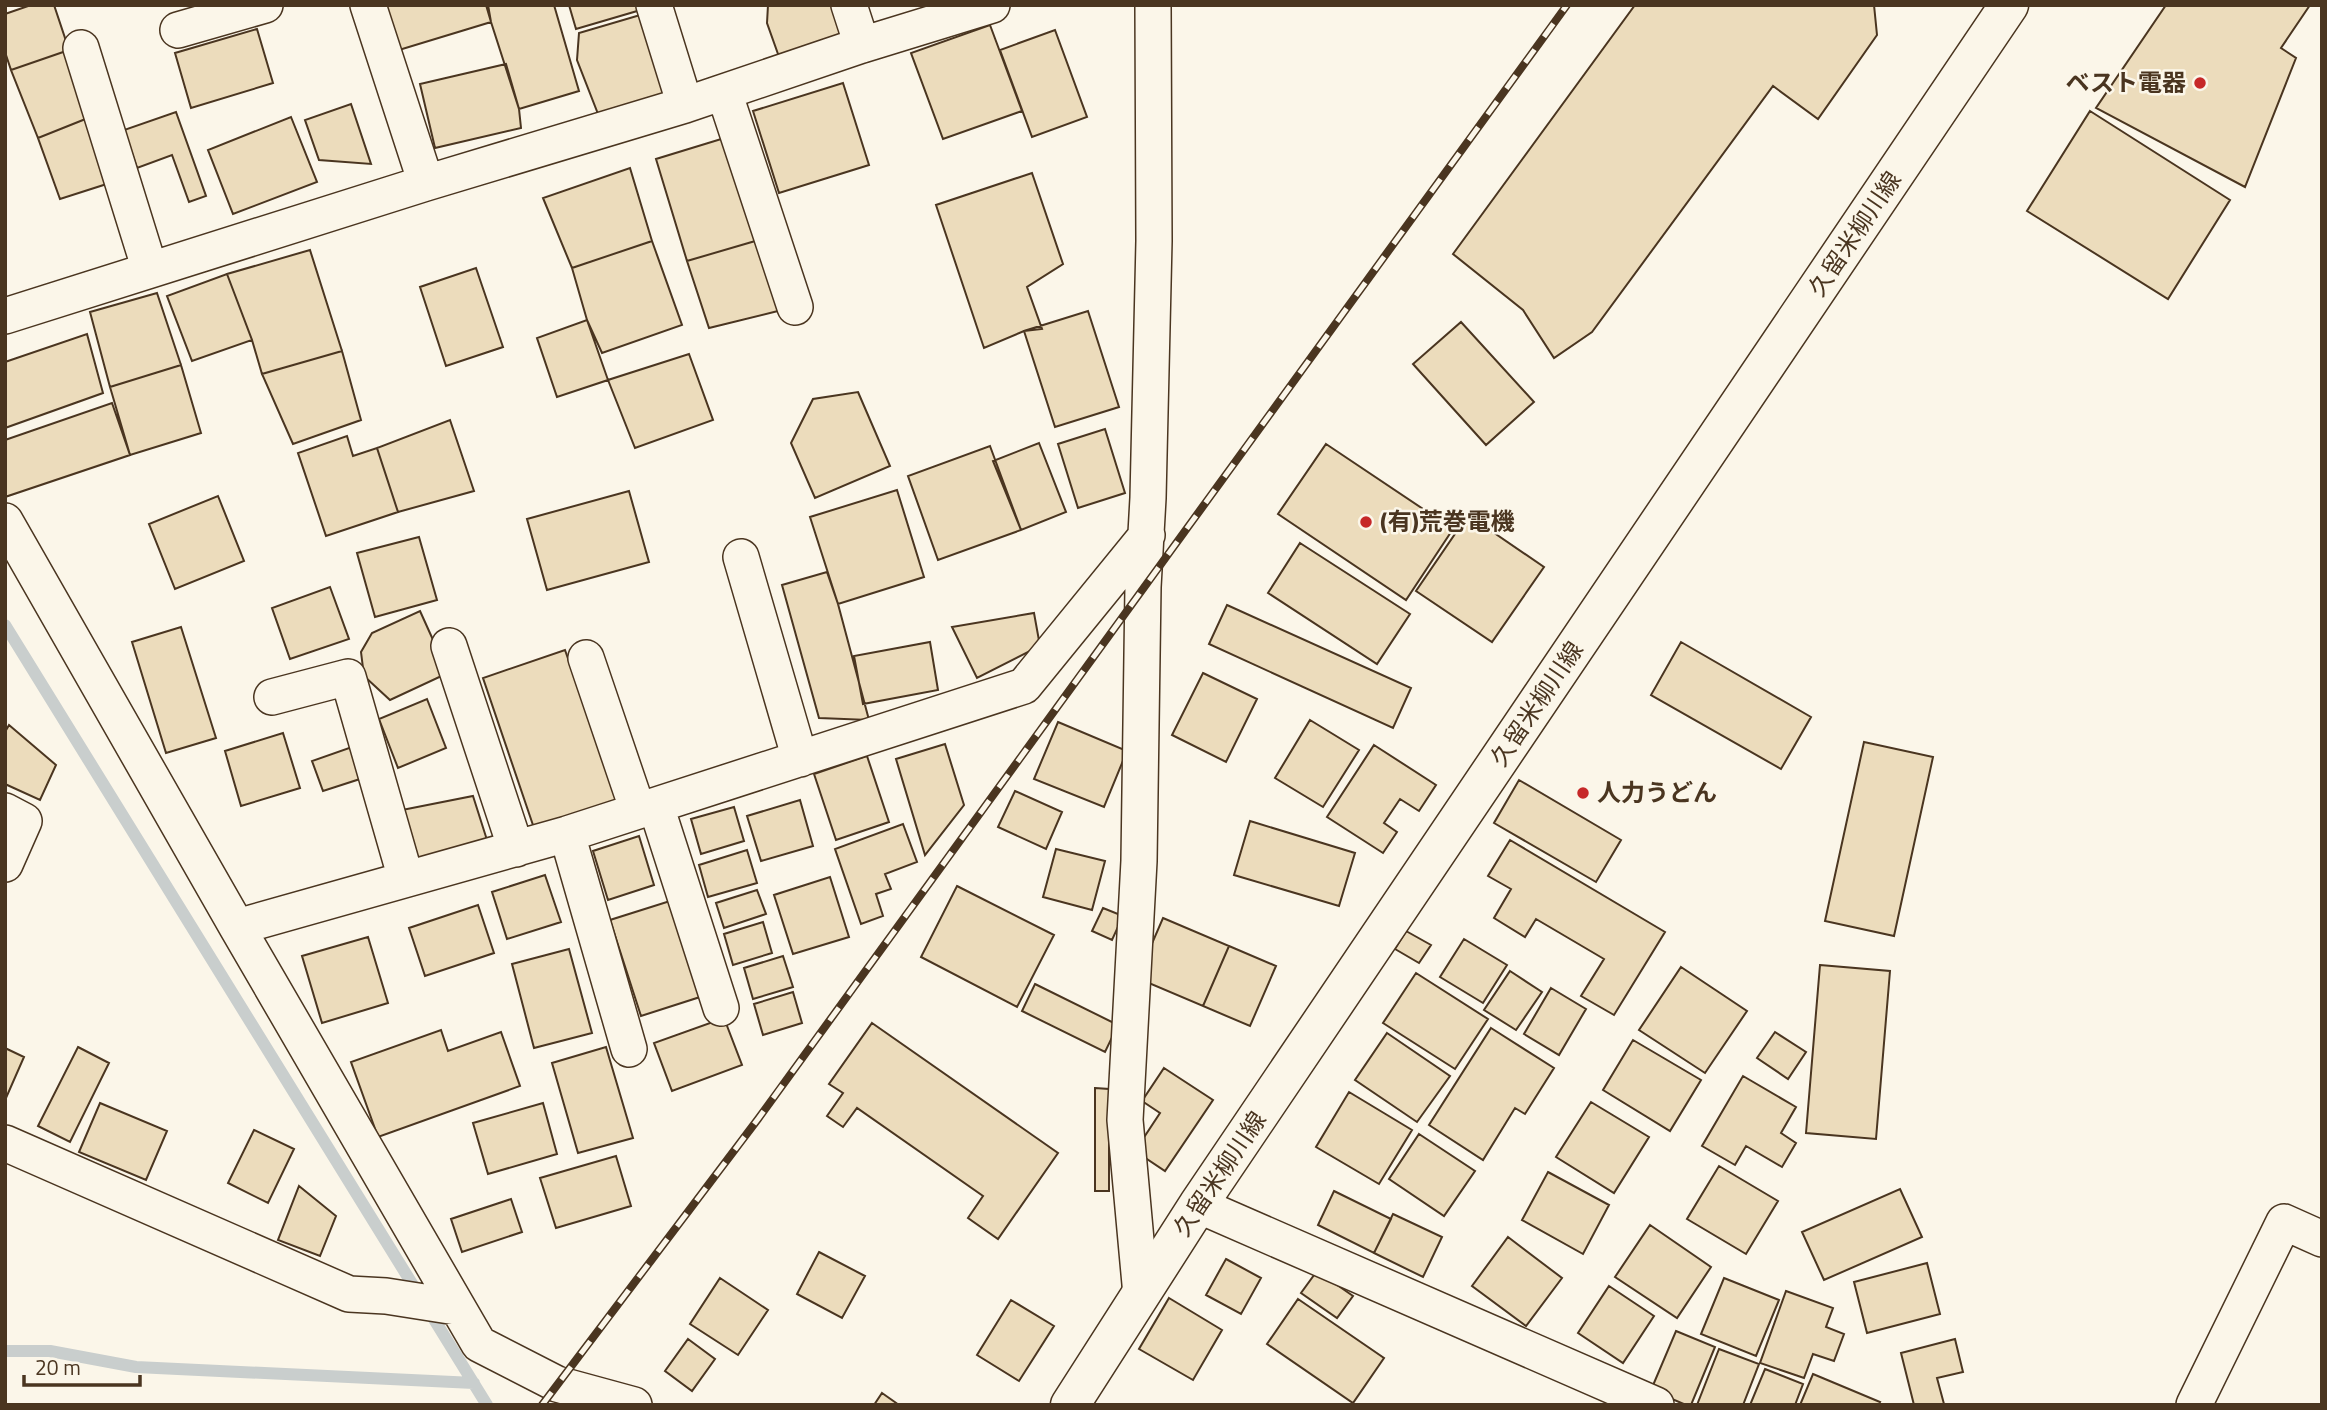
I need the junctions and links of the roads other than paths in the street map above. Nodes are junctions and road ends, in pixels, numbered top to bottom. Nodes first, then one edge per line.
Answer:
1 (265, 5) edge
2 (368, 5) edge
3 (654, 5) edge
4 (849, 5) edge
5 (992, 5) edge
6 (1153, 5) edge
7 (2009, 5) edge
8 (178, 30) dead end
9 (862, 46) junction
10 (81, 48) dead end
11 (724, 92) junction
12 (685, 105) junction
13 (426, 183) junction
14 (150, 270) junction
15 (795, 307) dead end
16 (5, 316) edge
17 (5, 521) edge
18 (1147, 535) junction
19 (741, 557) dead end
20 (449, 646) dead end
21 (586, 658) dead end
22 (272, 698) dead end
23 (800, 759) junction
24 (647, 808) junction
25 (5, 811) edge
26 (567, 834) junction
27 (516, 849) junction
28 (5, 864) edge
29 (406, 879) junction
30 (237, 927) junction
31 (721, 1008) dead end
32 (629, 1049) dead end
33 (5, 1143) edge
34 (1198, 1205) junction
35 (2322, 1239) edge
36 (1141, 1295) junction
37 (456, 1307) junction
38 (634, 1405) edge
39 (1070, 1405) edge
40 (1656, 1405) edge
41 (2194, 1405) edge

1 - 8 street
2 - 13 street
3 - 12 street
4 - 9 street
5 - 9 street
6 - 18 street
7 - 34 main road, 久留米柳川線
9 - 11 street
10 - 14 street
11 - 12 street
11 - 15 street
12 - 13 street
13 - 14 street
14 - 16 street
17 - 30 street
18 - 23 street
18 - 36 street
19 - 23 street
20 - 27 street
21 - 24 street
22 - 29 street
23 - 24 street
24 - 26 street
24 - 31 street
25 - 28 street
26 - 27 street
26 - 32 street
27 - 29 street
29 - 30 street
30 - 37 street
33 - 37 street
34 - 36 main road, 久留米柳川線
34 - 40 street
35 - 41 street
36 - 39 main road, 久留米柳川線
37 - 38 street

